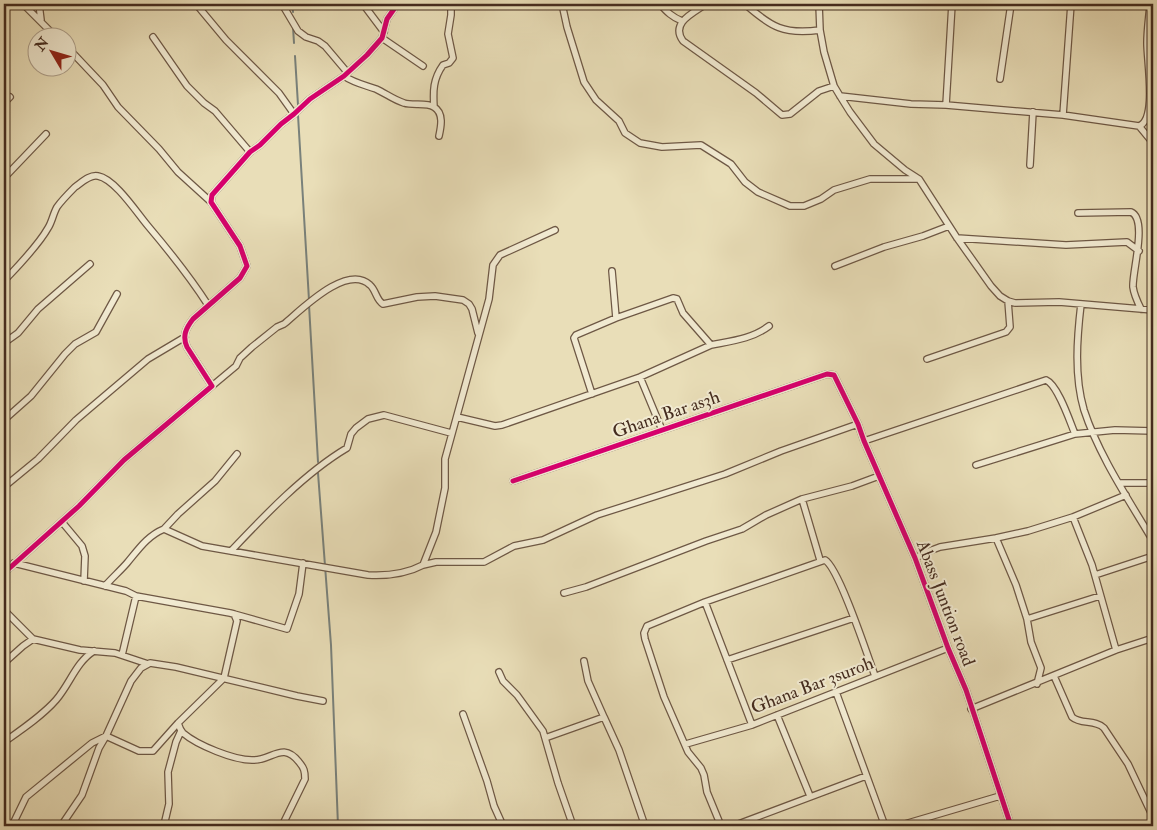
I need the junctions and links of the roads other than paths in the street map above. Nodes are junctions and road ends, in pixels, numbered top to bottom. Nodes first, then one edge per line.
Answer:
1 (23, 4) edge
2 (38, 4) edge
3 (196, 4) edge
4 (282, 4) edge
5 (363, 4) edge
6 (451, 4) edge
7 (562, 4) edge
8 (660, 4) edge
9 (706, 4) edge
10 (745, 4) edge
11 (819, 4) edge
12 (952, 4) edge
13 (1011, 4) edge
14 (1071, 4) edge
15 (1150, 4) edge
16 (394, 9) dead end
17 (30, 10) junction
18 (41, 20) junction
19 (682, 21) junction
20 (48, 28) edge
21 (820, 30) junction
22 (383, 35) junction
23 (154, 38) dead end
24 (78, 59) edge
25 (423, 66) dead end
26 (346, 74) junction
27 (1000, 79) dead end
28 (834, 86) junction
29 (840, 96) junction
30 (1153, 96) edge
31 (10, 97) dead end
32 (4, 103) edge
33 (946, 105) junction
34 (434, 107) junction
35 (1033, 112) junction
36 (294, 114) junction
37 (1063, 115) junction
38 (1139, 126) junction
39 (46, 134) dead end
40 (439, 136) dead end
41 (1153, 143) edge
42 (250, 152) junction
43 (1030, 165) dead end
44 (4, 178) edge
45 (919, 179) junction
46 (212, 202) junction
47 (1078, 213) dead end
48 (949, 226) junction
49 (555, 230) dead end
50 (957, 238) junction
51 (1139, 251) junction
52 (90, 264) dead end
53 (834, 266) dead end
54 (612, 271) dead end
55 (4, 281) edge
56 (117, 294) dead end
57 (1008, 301) junction
58 (1081, 304) junction
59 (208, 305) junction
60 (1141, 309) junction
61 (1153, 310) edge
62 (616, 318) junction
63 (769, 326) dead end
64 (478, 335) junction
65 (184, 337) junction
66 (4, 343) edge
67 (711, 346) junction
68 (927, 359) dead end
69 (827, 374) joint
70 (640, 377) junction
71 (212, 386) junction
72 (592, 394) junction
73 (457, 417) junction
74 (4, 420) edge
75 (858, 424) junction
76 (662, 430) junction
77 (1092, 431) junction
78 (1153, 431) edge
79 (450, 434) junction
80 (1075, 434) junction
81 (864, 441) junction
82 (237, 454) dead end
83 (976, 465) dead end
84 (879, 476) junction
85 (513, 482) dead end
86 (5, 483) edge
87 (1120, 483) junction
88 (1153, 483) edge
89 (1126, 495) junction
90 (802, 499) junction
91 (1072, 517) junction
92 (62, 522) junction
93 (164, 529) junction
94 (1151, 534) edge
95 (996, 538) junction
96 (1153, 541) edge
97 (231, 551) junction
98 (1153, 556) edge
99 (915, 558) junction
100 (820, 560) junction
101 (14, 563) junction
102 (303, 563) junction
103 (423, 566) junction
104 (4, 573) edge
105 (1095, 575) junction
106 (84, 581) junction
107 (105, 586) junction
108 (564, 592) dead end
109 (136, 596) junction
110 (1100, 596) junction
111 (705, 602) junction
112 (4, 610) edge
113 (234, 614) junction
114 (854, 618) junction
115 (1027, 619) junction
116 (1152, 638) edge
117 (32, 639) junction
118 (948, 648) junction
119 (1153, 648) edge
120 (1116, 650) junction
121 (94, 651) junction
122 (122, 656) junction
123 (727, 660) junction
124 (584, 661) dead end
125 (4, 663) edge
126 (148, 664) junction
127 (499, 672) dead end
128 (875, 676) junction
129 (1054, 676) junction
130 (224, 678) junction
131 (1037, 684) junction
132 (836, 692) junction
133 (324, 701) dead end
134 (971, 709) junction
135 (463, 714) dead end
136 (778, 715) junction
137 (604, 717) junction
138 (178, 723) junction
139 (752, 725) junction
140 (181, 731) junction
141 (106, 736) junction
142 (545, 738) junction
143 (4, 742) edge
144 (686, 744) junction
145 (866, 776) junction
146 (810, 796) junction
147 (1000, 796) junction
148 (1153, 817) edge
149 (12, 826) edge
150 (61, 826) edge
151 (166, 826) edge
152 (282, 826) edge
153 (503, 826) edge
154 (574, 826) edge
155 (645, 826) edge
156 (721, 826) edge
157 (733, 826) edge
158 (885, 826) edge
159 (898, 826) edge
160 (1011, 826) edge

1 - 17 street
2 - 17 street
2 - 18 street
3 - 36 street
4 - 26 street
5 - 22 street
6 - 34 street
7 - 45 street
8 - 19 street
9 - 19 street
10 - 21 street
11 - 21 street
12 - 33 street
13 - 27 street
14 - 37 street
15 - 30 street
16 - 22 street
17 - 18 street
18 - 20 street
19 - 28 street
21 - 28 street
22 - 25 street
22 - 26 street
23 - 42 street
24 - 46 street
26 - 34 street
26 - 36 street
28 - 29 street
29 - 33 street
29 - 45 street
30 - 38 street
31 - 32 street
33 - 35 street
34 - 40 street
35 - 37 street
35 - 43 street
36 - 42 street
37 - 38 street
38 - 41 street
39 - 44 street
42 - 46 street
45 - 48 street
46 - 59 street
47 - 51 street
48 - 50 street
48 - 53 street
49 - 64 street
50 - 51 street
50 - 57 street
51 - 60 street
52 - 66 street
54 - 62 street
55 - 59 street
56 - 74 street
57 - 58 street
57 - 68 street
58 - 60 street
58 - 77 street
59 - 65 street
60 - 61 street
62 - 67 street
62 - 72 street
63 - 67 street
64 - 71 street
64 - 73 street
65 - 71 street
65 - 86 street
67 - 70 street
69 - 75 street, Abass Juntion road
69 - 76 street, Ghana Bar as3h
70 - 72 street
70 - 76 street
71 - 92 street
72 - 73 street
73 - 79 street
75 - 81 street, Abass Juntion road
75 - 103 street
76 - 85 street, Ghana Bar as3h
77 - 78 street
77 - 80 street
77 - 87 street
79 - 97 street
79 - 103 street
80 - 81 street
80 - 83 street
81 - 84 street, Abass Juntion road
82 - 93 street
84 - 90 street
84 - 99 street, Abass Juntion road
87 - 88 street
87 - 89 street
89 - 91 street
89 - 94 street
90 - 100 street
90 - 108 street
91 - 95 street
91 - 105 street
92 - 101 street
92 - 106 street
93 - 97 street
93 - 107 street
94 - 96 street
95 - 99 street
95 - 115 street
97 - 102 street
98 - 105 street
99 - 118 street, Abass Juntion road
100 - 111 street
100 - 114 street
101 - 104 street
101 - 106 street
102 - 103 street
102 - 113 street
105 - 110 street
106 - 107 street
107 - 109 street
109 - 113 street
109 - 122 street
110 - 115 street
110 - 120 street
111 - 123 street
111 - 144 street
112 - 117 street
113 - 130 street
114 - 123 street
114 - 128 street
115 - 131 street
116 - 119 street
116 - 120 street
117 - 121 street
117 - 125 street
118 - 128 street, Ghana Bar 3suroh
118 - 134 street, Abass Juntion road
120 - 129 street
121 - 122 street
121 - 143 street
122 - 126 street
123 - 139 street
124 - 137 street
126 - 130 street
126 - 141 street
127 - 142 street
128 - 132 street, Ghana Bar 3suroh
129 - 131 street
129 - 148 street
130 - 133 street
130 - 138 street
131 - 134 street
132 - 136 street, Ghana Bar 3suroh
132 - 145 street
134 - 147 street, Abass Juntion road
135 - 153 street
136 - 139 street, Ghana Bar 3suroh
136 - 146 street
137 - 142 street
137 - 155 street
138 - 140 street
138 - 141 street
139 - 144 street, Ghana Bar 3suroh
140 - 151 street
140 - 152 street
141 - 149 street
141 - 150 street
142 - 154 street
144 - 156 street
145 - 146 street
145 - 158 street
146 - 157 street
147 - 159 street
147 - 160 street, Abass Juntion road

